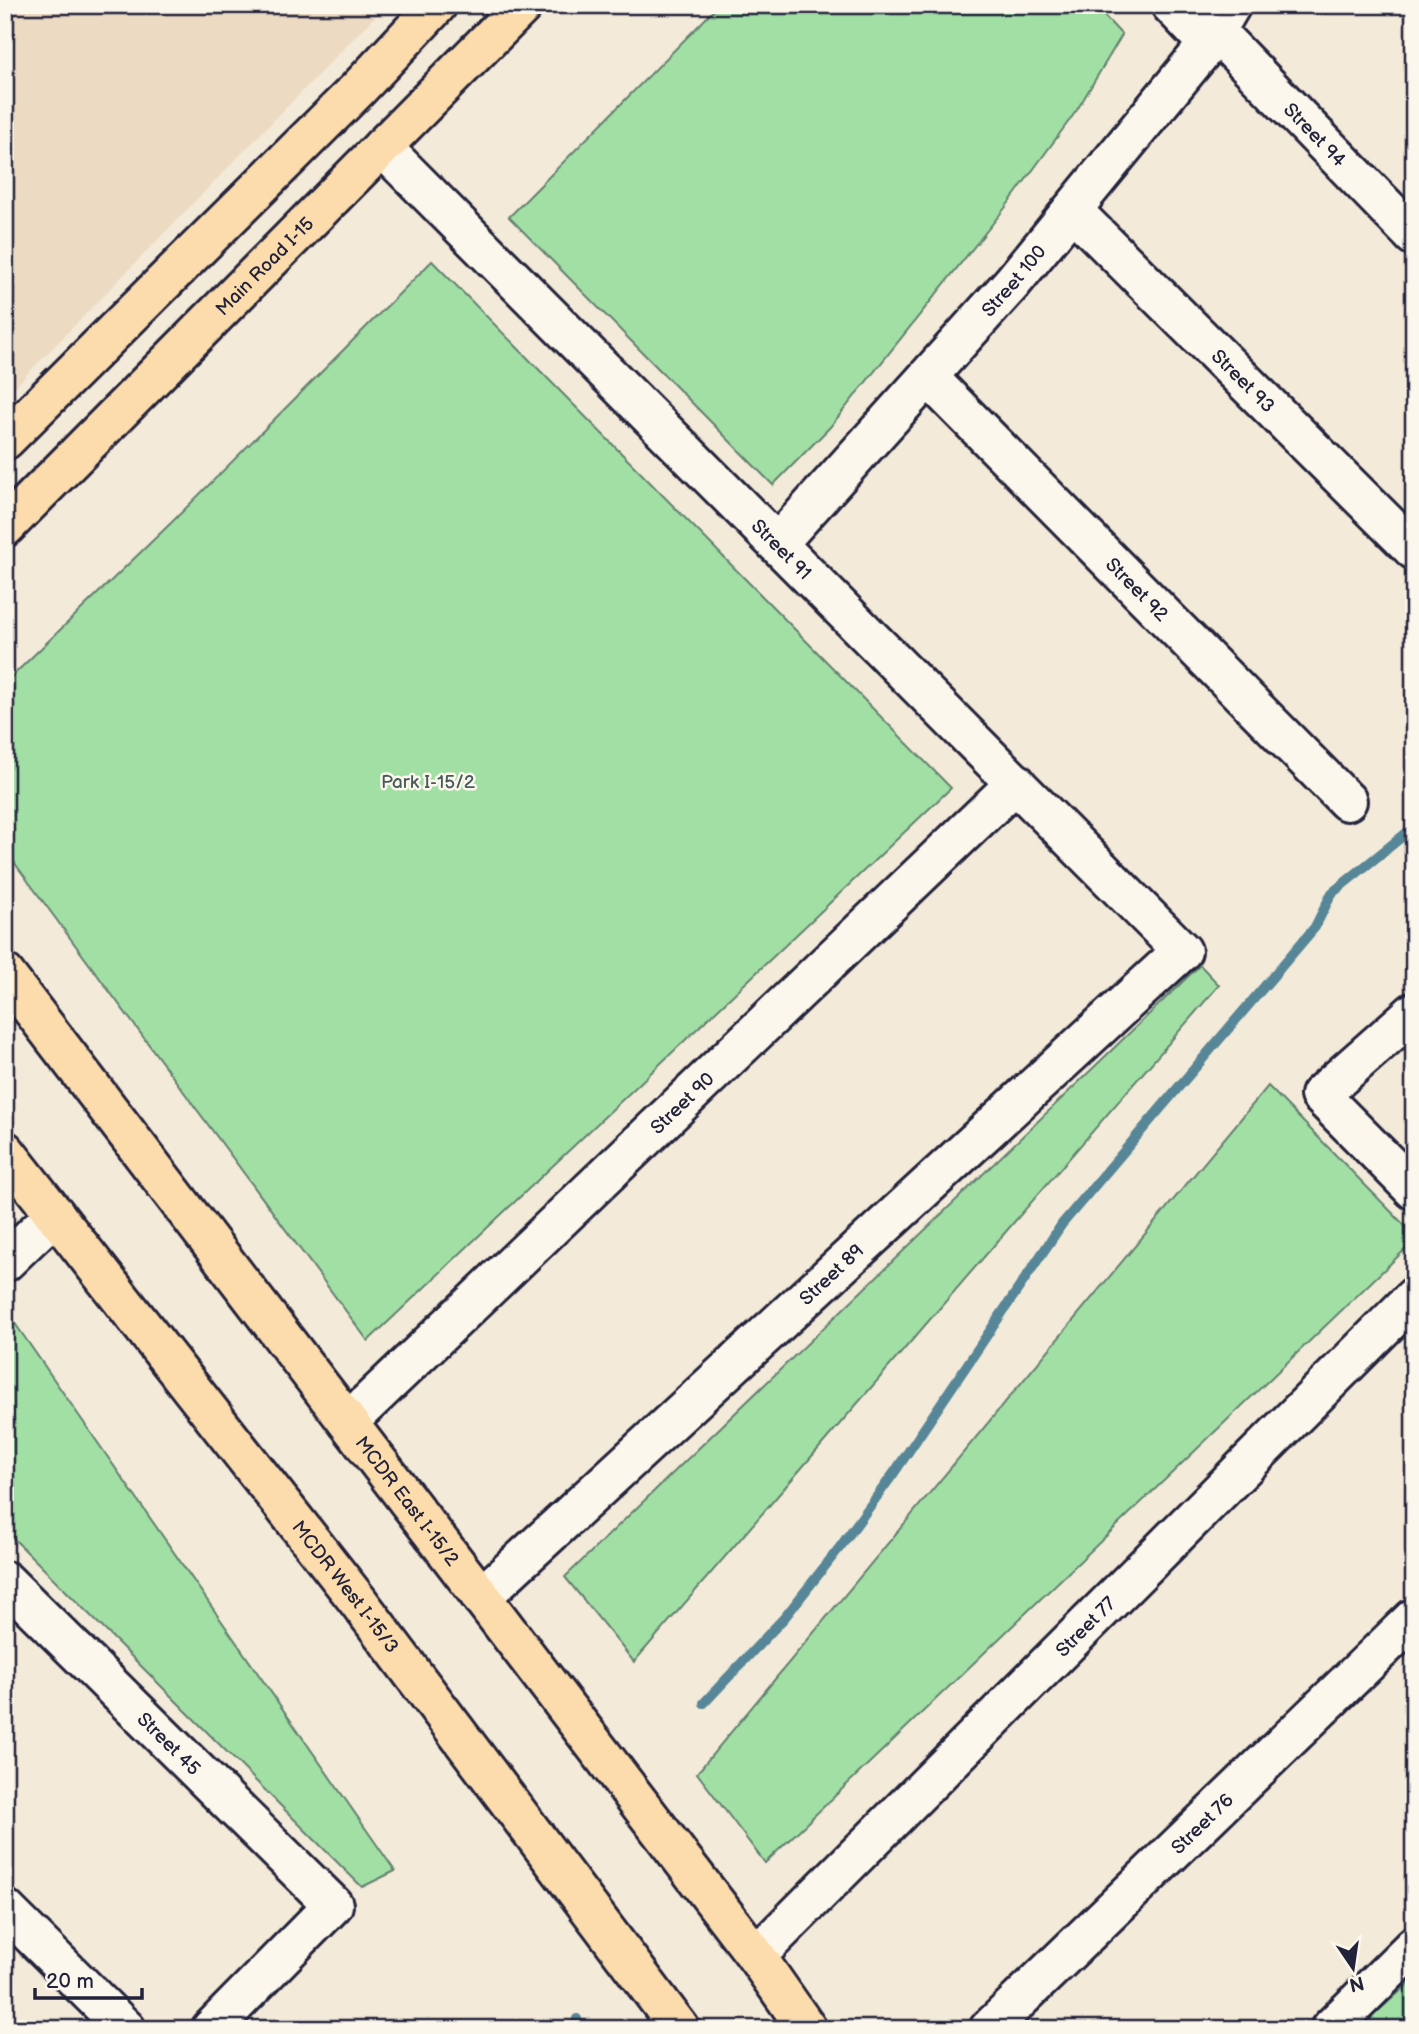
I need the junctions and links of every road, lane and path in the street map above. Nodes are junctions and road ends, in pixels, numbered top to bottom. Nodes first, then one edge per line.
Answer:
1 (437, 5) edge
2 (523, 5) edge
3 (1171, 5) edge
4 (1218, 27) edge
5 (382, 147) junction
6 (1072, 210) junction
7 (1414, 236) edge
8 (928, 377) junction
9 (5, 440) edge
10 (5, 527) edge
11 (777, 544) junction
12 (1414, 550) edge
13 (1016, 783) junction
14 (1347, 801) dead end
15 (1182, 951) joint
16 (5, 974) edge
17 (1414, 1012) edge
18 (5, 1151) edge
19 (1414, 1190) edge
20 (55, 1214) junction
21 (5, 1262) edge
22 (1414, 1297) edge
23 (348, 1422) junction
24 (5, 1581) edge
25 (481, 1597) junction
26 (1414, 1618) edge
27 (5, 1909) edge
28 (1414, 1946) edge
29 (755, 1956) junction
30 (126, 2029) edge
31 (211, 2029) edge
32 (680, 2029) edge
33 (807, 2029) edge
34 (989, 2029) edge
35 (1330, 2029) edge

1 - 9 main road
2 - 5 main road, Main Road I-15
3 - 4 street, Street 94
4 - 6 street, Street 100
4 - 7 street, Street 94
5 - 10 main road, Main Road I-15
5 - 11 street, Street 91
6 - 8 street, Street 100
6 - 12 street, Street 93
8 - 11 street, Street 100
8 - 14 street, Street 92
11 - 13 street, Street 91
13 - 15 street, Street 91
13 - 23 street, Street 90
15 - 25 street, Street 89
16 - 23 main road, MCDR East I-15/2
17 - 19 street
18 - 20 main road, MCDR West I-15/3
20 - 21 street
20 - 32 main road, MCDR West I-15/3
22 - 29 street, Street 77
23 - 25 main road, MCDR East I-15/2
24 - 31 street, Street 45
25 - 29 main road, MCDR East I-15/2
26 - 34 street, Street 76
27 - 30 street
28 - 35 street
29 - 33 main road, MCDR East I-15/2

